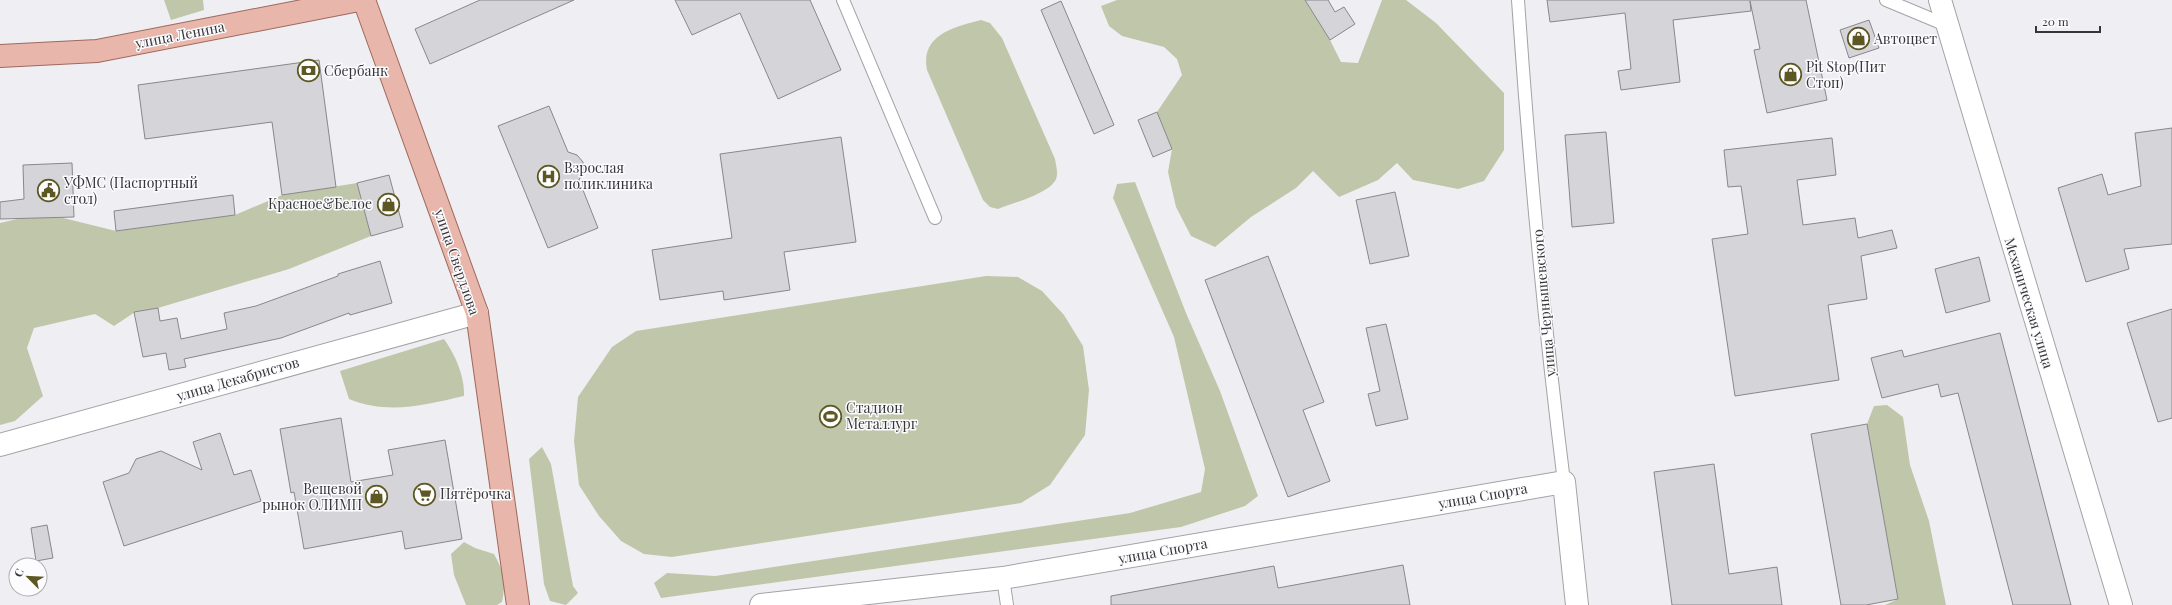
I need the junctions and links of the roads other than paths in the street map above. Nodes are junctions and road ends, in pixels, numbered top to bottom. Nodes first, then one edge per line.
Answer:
1 (359, 0) edge
2 (364, 0) edge
3 (843, 0) edge
4 (1518, 0) edge
5 (1886, 0) edge
6 (1940, 0) edge
7 (1946, 25) junction
8 (0, 56) edge
9 (935, 218) dead end
10 (476, 313) junction
11 (0, 445) edge
12 (1564, 482) junction
13 (1003, 578) junction
14 (518, 605) edge
15 (761, 605) edge
16 (1007, 605) edge
17 (1577, 605) edge
18 (2121, 605) edge

1 - 8 main road, улица Ленина
2 - 10 main road, улица Свердлова
3 - 9 lane
4 - 12 lane, улица Чернышевского
5 - 7 lane
6 - 7 street, Механическая улица
7 - 18 street, Механическая улица
10 - 11 street, улица Декабристов
10 - 14 main road, улица Свердлова
12 - 13 street, улица Спорта
12 - 17 street, улица Чернышевского
13 - 15 street, улица Спорта
13 - 16 lane

